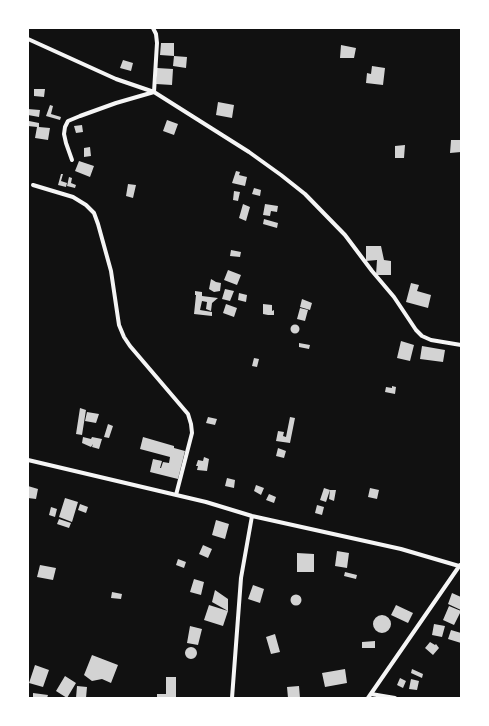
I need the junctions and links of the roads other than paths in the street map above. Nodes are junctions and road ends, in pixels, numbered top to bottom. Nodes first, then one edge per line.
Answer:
1 (153, 28) edge
2 (28, 39) edge
3 (154, 92) junction
4 (72, 160) dead end
5 (33, 185) dead end
6 (461, 345) edge
7 (28, 460) edge
8 (176, 495) junction
9 (252, 516) junction
10 (460, 565) edge
11 (371, 694) junction
12 (232, 698) edge
13 (368, 698) edge
14 (395, 698) edge

1 - 3 street
2 - 3 street
3 - 4 street
3 - 6 street
5 - 8 street
7 - 8 street
8 - 9 street
9 - 10 street
9 - 12 street
10 - 11 street
11 - 13 street
11 - 14 street

